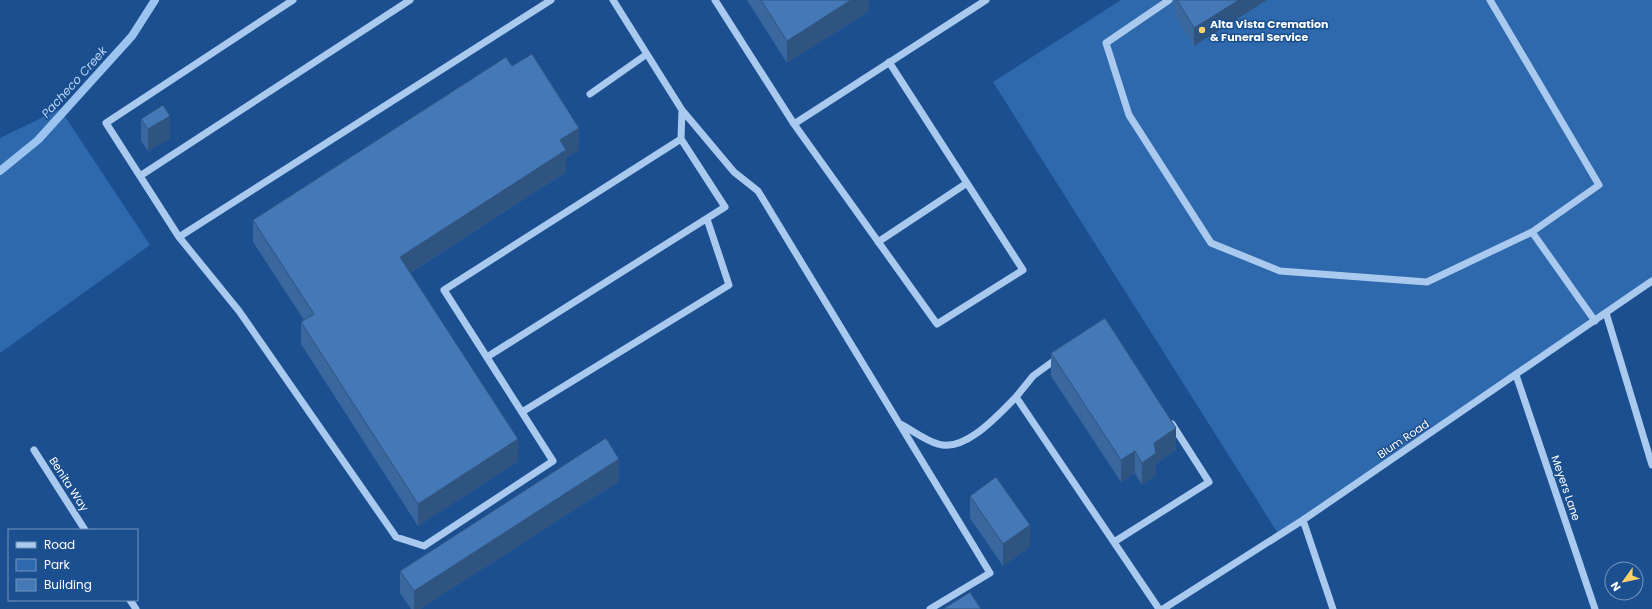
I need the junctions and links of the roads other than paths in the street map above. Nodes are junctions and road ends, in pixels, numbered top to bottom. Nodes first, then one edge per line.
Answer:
1 (293, 0) edge
2 (410, 0) edge
3 (551, 0) edge
4 (613, 0) edge
5 (715, 0) edge
6 (986, 0) edge
7 (1170, 0) edge
8 (1490, 0) edge
9 (647, 54) junction
10 (889, 62) junction
11 (590, 94) dead end
12 (682, 110) junction
13 (794, 124) junction
14 (681, 139) junction
15 (140, 176) junction
16 (967, 183) junction
17 (707, 219) junction
18 (1532, 232) junction
19 (179, 236) junction
20 (878, 242) junction
21 (1652, 282) edge
22 (1606, 313) junction
23 (1594, 321) junction
24 (1064, 354) edge
25 (487, 357) junction
26 (1516, 375) junction
27 (1016, 397) junction
28 (522, 412) junction
29 (1166, 415) edge
30 (900, 424) junction
31 (34, 450) dead end
32 (1652, 465) edge
33 (1303, 520) junction
34 (84, 529) edge
35 (1114, 542) junction
36 (930, 609) edge
37 (1159, 609) edge
38 (1163, 609) edge
39 (1333, 609) edge
40 (1595, 609) edge

1 - 15 street
2 - 15 street
3 - 19 street
4 - 9 street
5 - 13 street
6 - 10 street
7 - 18 street
8 - 18 street
9 - 11 street
9 - 12 street
10 - 13 street
10 - 16 street
12 - 14 street
12 - 30 street
13 - 20 street
14 - 17 street
14 - 25 street
15 - 19 street
16 - 20 street
16 - 20 street
17 - 25 street
17 - 28 street
18 - 23 street
19 - 28 street
21 - 22 street, Blum Road
22 - 23 street, Blum Road
22 - 32 street
23 - 26 street, Blum Road
24 - 27 street
25 - 28 street
26 - 33 street, Blum Road
26 - 40 street, Meyers Lane
27 - 30 street
27 - 35 street
29 - 35 street
30 - 36 street
31 - 34 street, Benita Way
33 - 38 street, Blum Road
33 - 39 street
35 - 37 street

